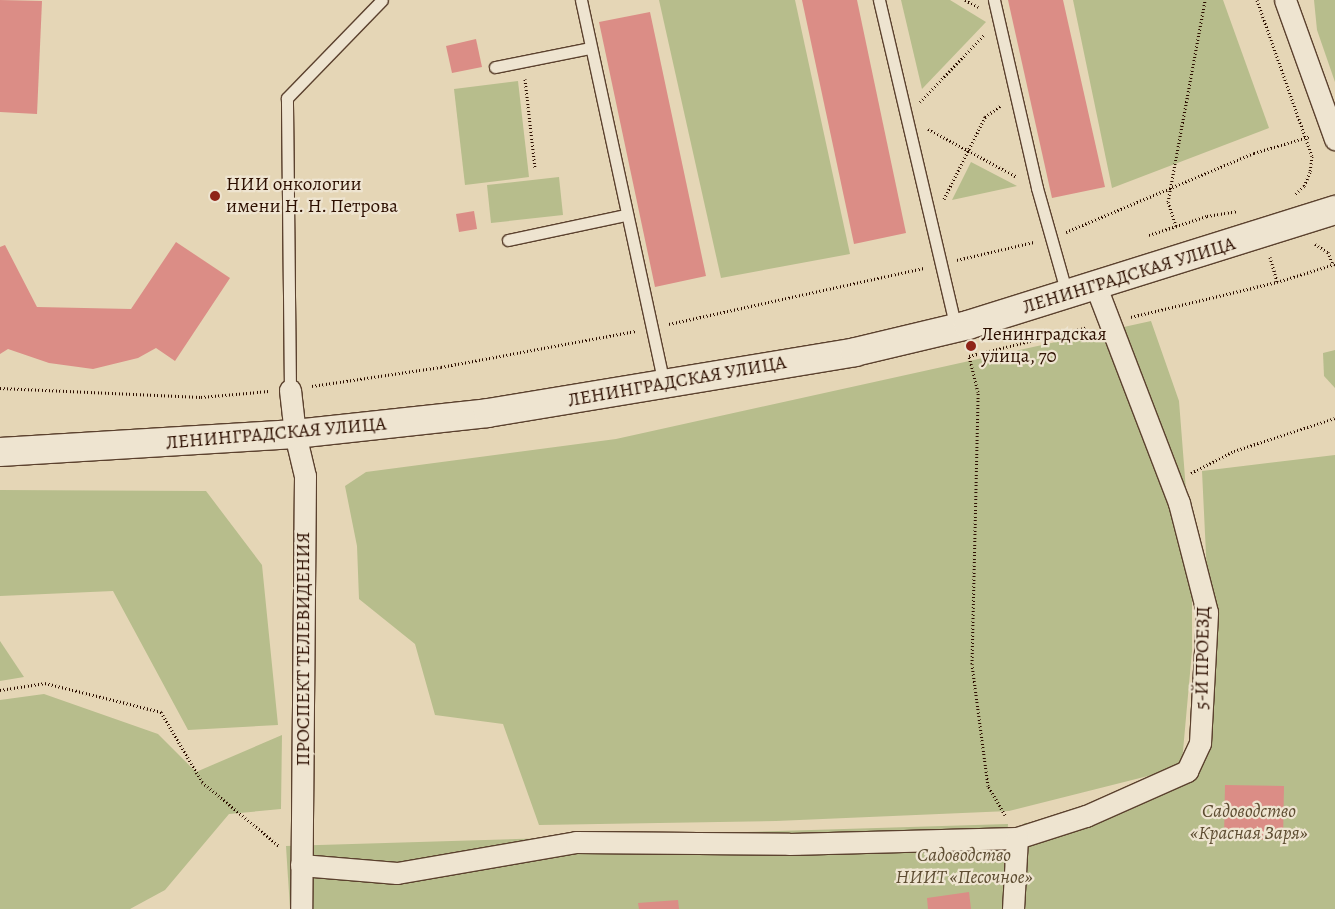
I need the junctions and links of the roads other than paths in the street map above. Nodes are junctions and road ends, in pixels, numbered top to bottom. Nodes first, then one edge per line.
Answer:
1 (382, 0) edge
2 (581, 0) edge
3 (880, 0) edge
4 (994, 0) edge
5 (1285, 0) edge
6 (590, 48) junction
7 (495, 67) dead end
8 (1335, 138) edge
9 (1335, 210) edge
10 (626, 215) junction
11 (508, 240) dead end
12 (1096, 287) junction
13 (1067, 296) junction
14 (956, 329) junction
15 (664, 384) junction
16 (290, 390) joint
17 (295, 434) junction
18 (0, 452) edge
19 (1017, 838) junction
20 (301, 864) junction
21 (299, 905) edge
22 (1013, 909) edge

1 - 16 lane
2 - 6 lane
3 - 14 lane
4 - 13 lane
5 - 8 street
6 - 7 lane
6 - 10 lane
9 - 12 main road, ЛЕНИНГРАДСКАЯ УЛИЦА
10 - 11 lane
10 - 15 lane
12 - 13 main road, ЛЕНИНГРАДСКАЯ УЛИЦА
12 - 19 street, 5-Й ПРОЕЗД
13 - 14 main road, ЛЕНИНГРАДСКАЯ УЛИЦА
14 - 15 main road, ЛЕНИНГРАДСКАЯ УЛИЦА
15 - 17 main road, ЛЕНИНГРАДСКАЯ УЛИЦА
16 - 17 street, ПРОСПЕКТ ТЕЛЕВИДЕНИЯ
17 - 18 main road, ЛЕНИНГРАДСКАЯ УЛИЦА
17 - 20 street, ПРОСПЕКТ ТЕЛЕВИДЕНИЯ
19 - 20 street, 5-Й ПРОЕЗД
19 - 22 street
20 - 21 street, ПРОСПЕКТ ТЕЛЕВИДЕНИЯ

